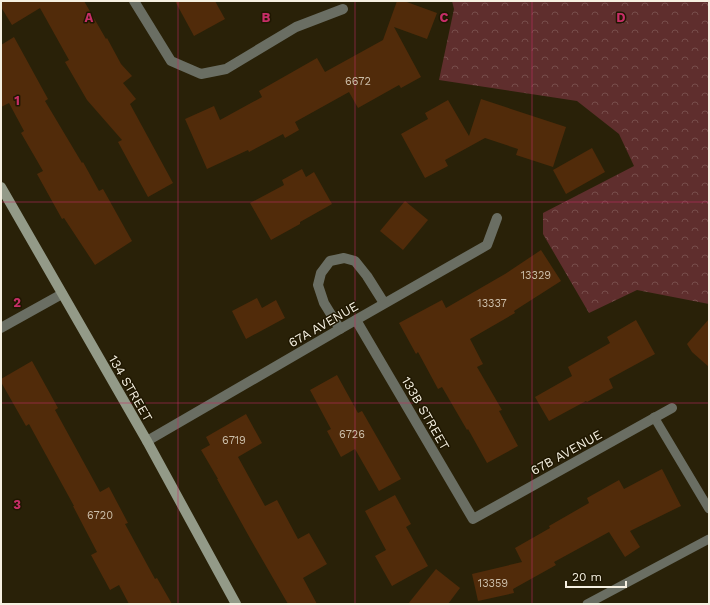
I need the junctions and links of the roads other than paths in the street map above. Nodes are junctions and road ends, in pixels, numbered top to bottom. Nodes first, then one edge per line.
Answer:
1 (134, 1) edge
2 (343, 9) dead end
3 (1, 187) edge
4 (497, 218) dead end
5 (62, 294) junction
6 (384, 304) junction
7 (356, 320) junction
8 (1, 328) edge
9 (340, 329) junction
10 (672, 408) dead end
11 (654, 417) junction
12 (147, 441) junction
13 (709, 509) edge
14 (473, 519) joint
15 (709, 539) edge
16 (236, 604) edge
17 (587, 604) edge

1 - 2 street
3 - 5 street, 134 STREET
4 - 6 street, 67A AVENUE
5 - 8 street
5 - 12 street, 134 STREET
6 - 7 street, 67A AVENUE
6 - 9 street
7 - 9 street, 67A AVENUE
7 - 14 street, 133B STREET
9 - 12 street, 67A AVENUE
10 - 11 street, 67B AVENUE
11 - 13 lane
11 - 14 street, 67B AVENUE
12 - 16 street, 134 STREET
15 - 17 lane

